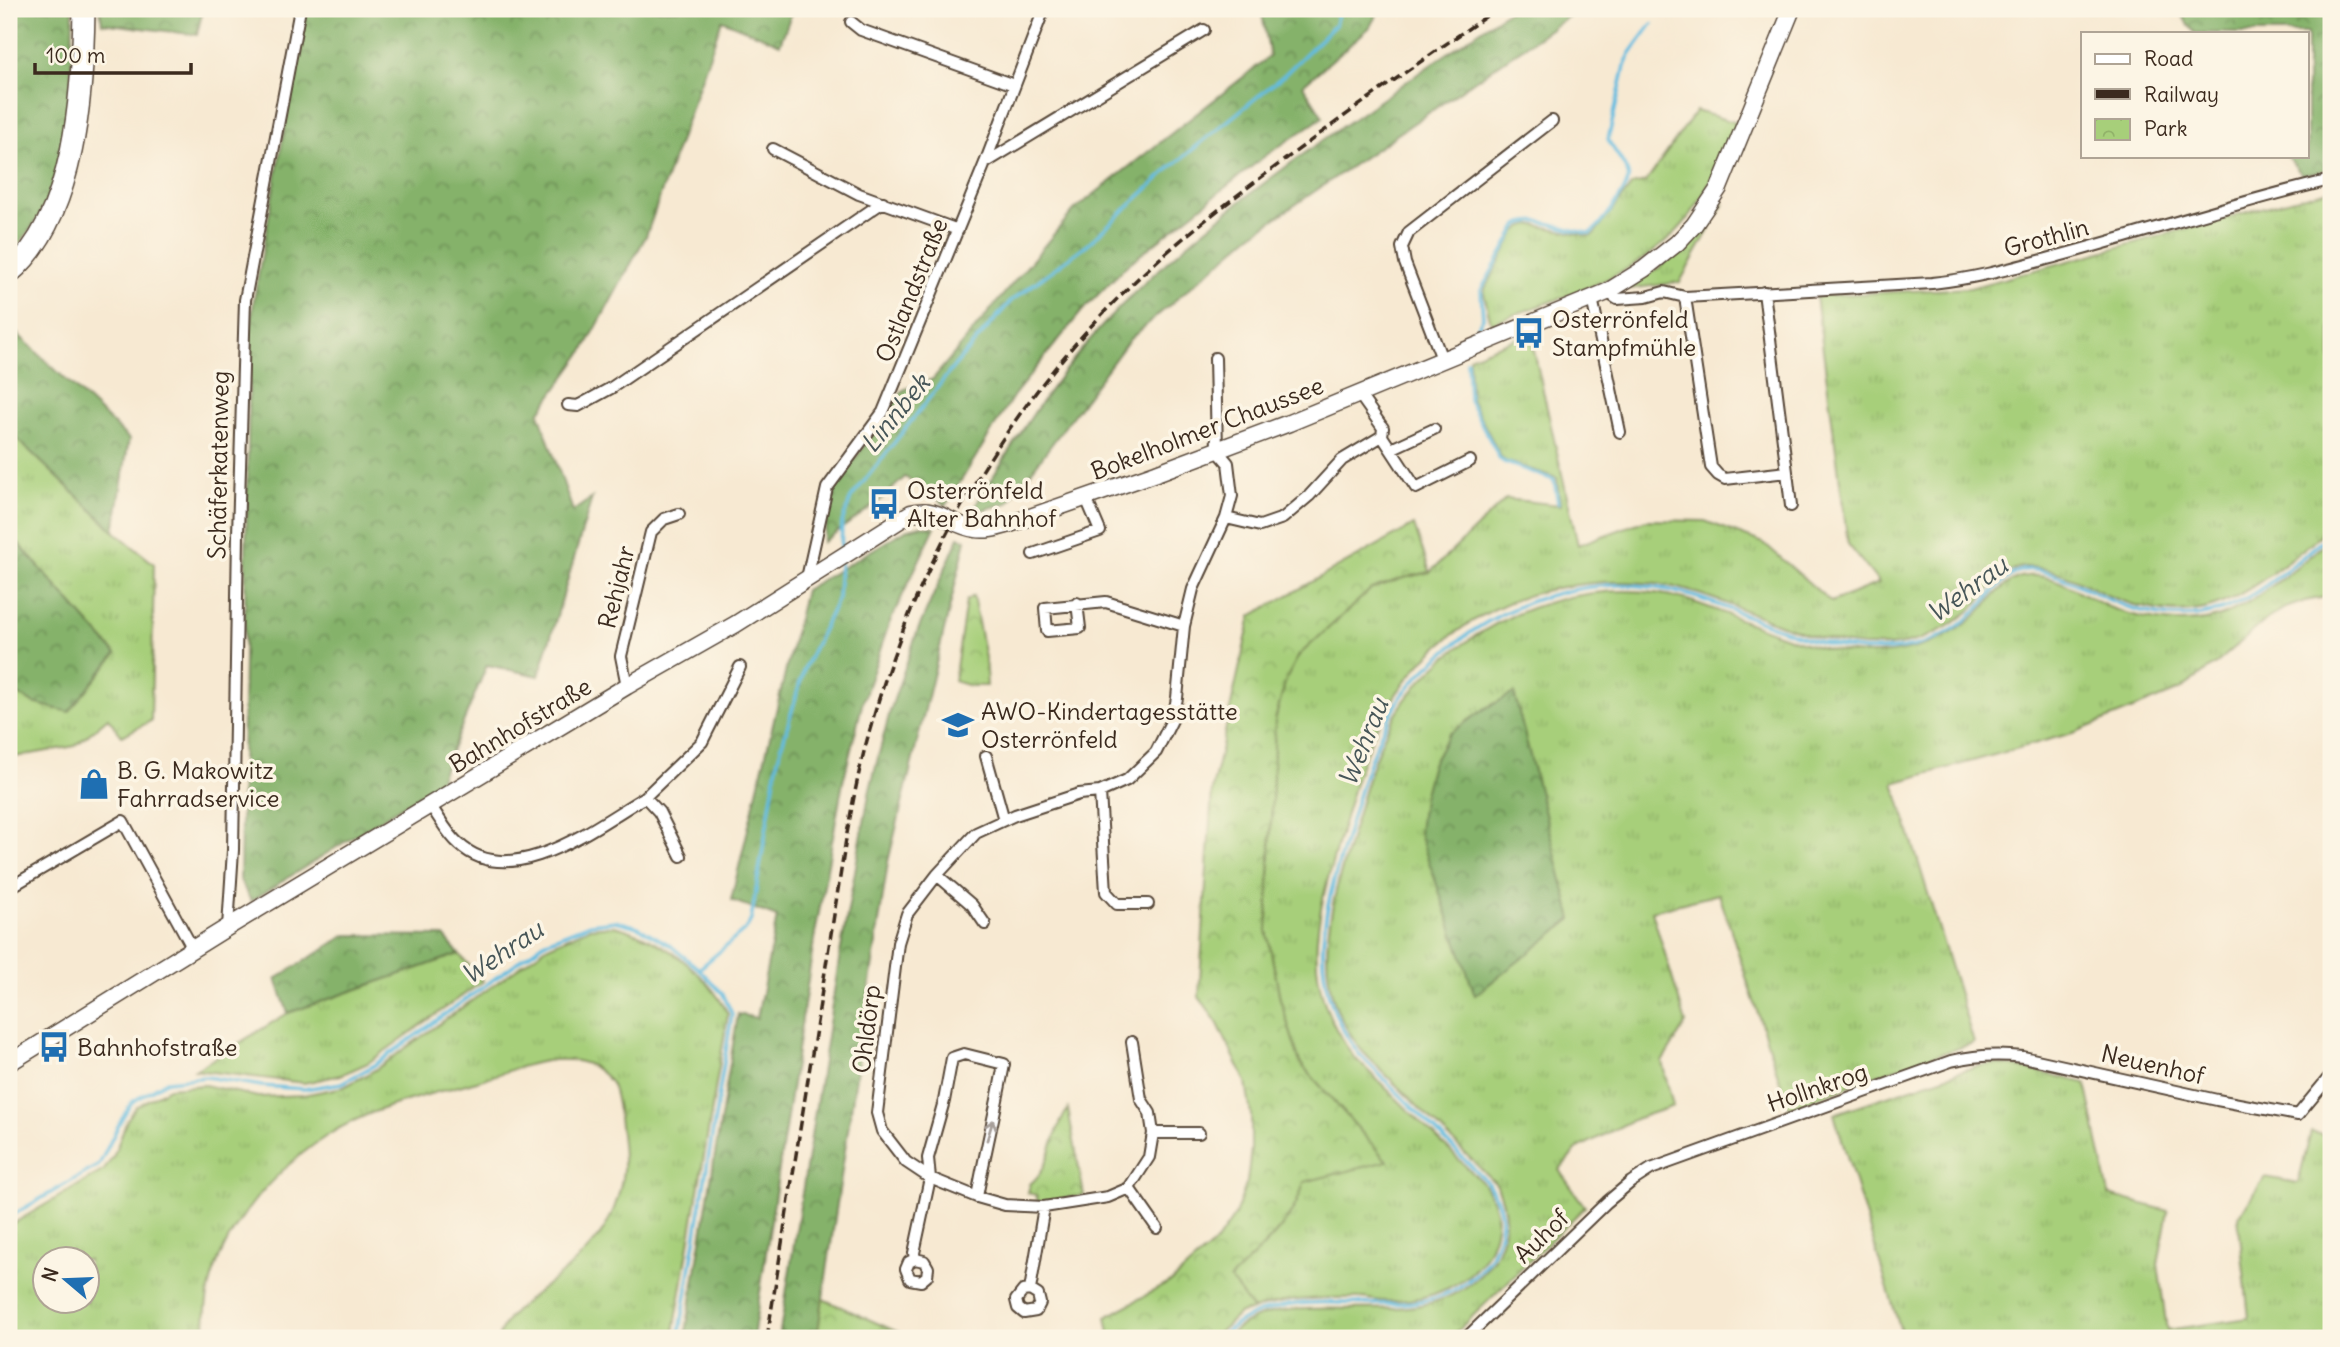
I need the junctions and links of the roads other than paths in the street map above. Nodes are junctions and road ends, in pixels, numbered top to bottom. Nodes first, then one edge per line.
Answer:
1 (84, 9) edge
2 (300, 9) edge
3 (1044, 9) edge
4 (1792, 9) edge
5 (851, 22) dead end
6 (1204, 30) dead end
7 (1014, 85) junction
8 (1552, 121) dead end
9 (773, 149) dead end
10 (985, 163) junction
11 (2331, 180) edge
12 (883, 202) junction
13 (958, 230) junction
14 (9, 273) edge
15 (1764, 292) junction
16 (1685, 297) junction
17 (1594, 298) junction
18 (1215, 358) dead end
19 (1442, 359) junction
20 (1359, 394) junction
21 (573, 406) dead end
22 (1434, 429) dead end
23 (1620, 432) dead end
24 (1382, 436) junction
25 (1391, 449) junction
26 (1217, 450) junction
27 (1471, 461) dead end
28 (1787, 472) junction
29 (1086, 498) junction
30 (1791, 506) dead end
31 (911, 513) joint
32 (678, 514) dead end
33 (1226, 519) junction
34 (1032, 554) dead end
35 (807, 578) junction
36 (1077, 603) dead end
37 (1184, 625) junction
38 (740, 667) dead end
39 (628, 686) junction
40 (986, 757) dead end
41 (1100, 792) junction
42 (645, 797) junction
43 (430, 805) junction
44 (1004, 820) junction
45 (681, 856) dead end
46 (937, 875) junction
47 (9, 888) edge
48 (1148, 904) dead end
49 (985, 924) dead end
50 (228, 927) junction
51 (192, 949) junction
52 (1132, 1042) dead end
53 (1999, 1054) joint
54 (9, 1063) edge
55 (2331, 1075) edge
56 (1153, 1133) junction
57 (1199, 1133) dead end
58 (1651, 1169) joint
59 (929, 1178) junction
60 (1129, 1188) junction
61 (977, 1197) junction
62 (1044, 1207) junction
63 (1157, 1228) dead end
64 (915, 1259) dead end
65 (1030, 1290) dead end
66 (1466, 1338) edge

1 - 14 highway
2 - 50 street, Schäferkatenweg
3 - 7 street, Ostlandstraße
4 - 17 main road, Bokelholmer Chaussee
5 - 7 street
6 - 10 street
7 - 10 street, Ostlandstraße
8 - 19 street
9 - 12 street
10 - 13 street, Ostlandstraße
11 - 15 street, Grothlin
12 - 13 street
12 - 21 street
13 - 35 street, Ostlandstraße
15 - 16 street, Grothlin
15 - 28 street
16 - 17 street, Grothlin
16 - 28 street
17 - 19 main road, Bokelholmer Chaussee
17 - 23 street
18 - 26 street
19 - 20 main road, Bokelholmer Chaussee
20 - 24 street, Bokelholmer Chaussee
20 - 26 main road, Bokelholmer Chaussee
22 - 25 street
24 - 25 street, Bokelholmer Chaussee
24 - 33 street
25 - 27 street, Bokelholmer Chaussee
26 - 29 main road, Bokelholmer Chaussee
26 - 33 street, Ohldörp
28 - 30 street
29 - 31 main road, Bokelholmer Chaussee
29 - 34 street
31 - 35 main road, Bahnhofstraße
32 - 39 street, Rehjahr
33 - 37 street, Ohldörp
35 - 39 main road, Bahnhofstraße
36 - 37 street
37 - 41 street, Ohldörp
38 - 42 street
39 - 43 main road, Bahnhofstraße
40 - 44 street
41 - 44 street, Ohldörp
41 - 48 street
42 - 43 street
42 - 45 street
43 - 50 main road, Bahnhofstraße
44 - 46 street, Ohldörp
46 - 49 street
46 - 59 street, Ohldörp
47 - 51 street
50 - 51 main road, Bahnhofstraße
51 - 54 main road, Bahnhofstraße
52 - 56 street
53 - 55 street, Neuenhof
53 - 58 street, Hollnkrog
56 - 57 street
56 - 60 street
58 - 66 street, Auhof
59 - 61 street, Ohldörp
61 -> 59 street
59 - 64 street
60 - 62 street, Ohldörp
60 - 63 street
61 - 62 street, Ohldörp
62 - 65 street

